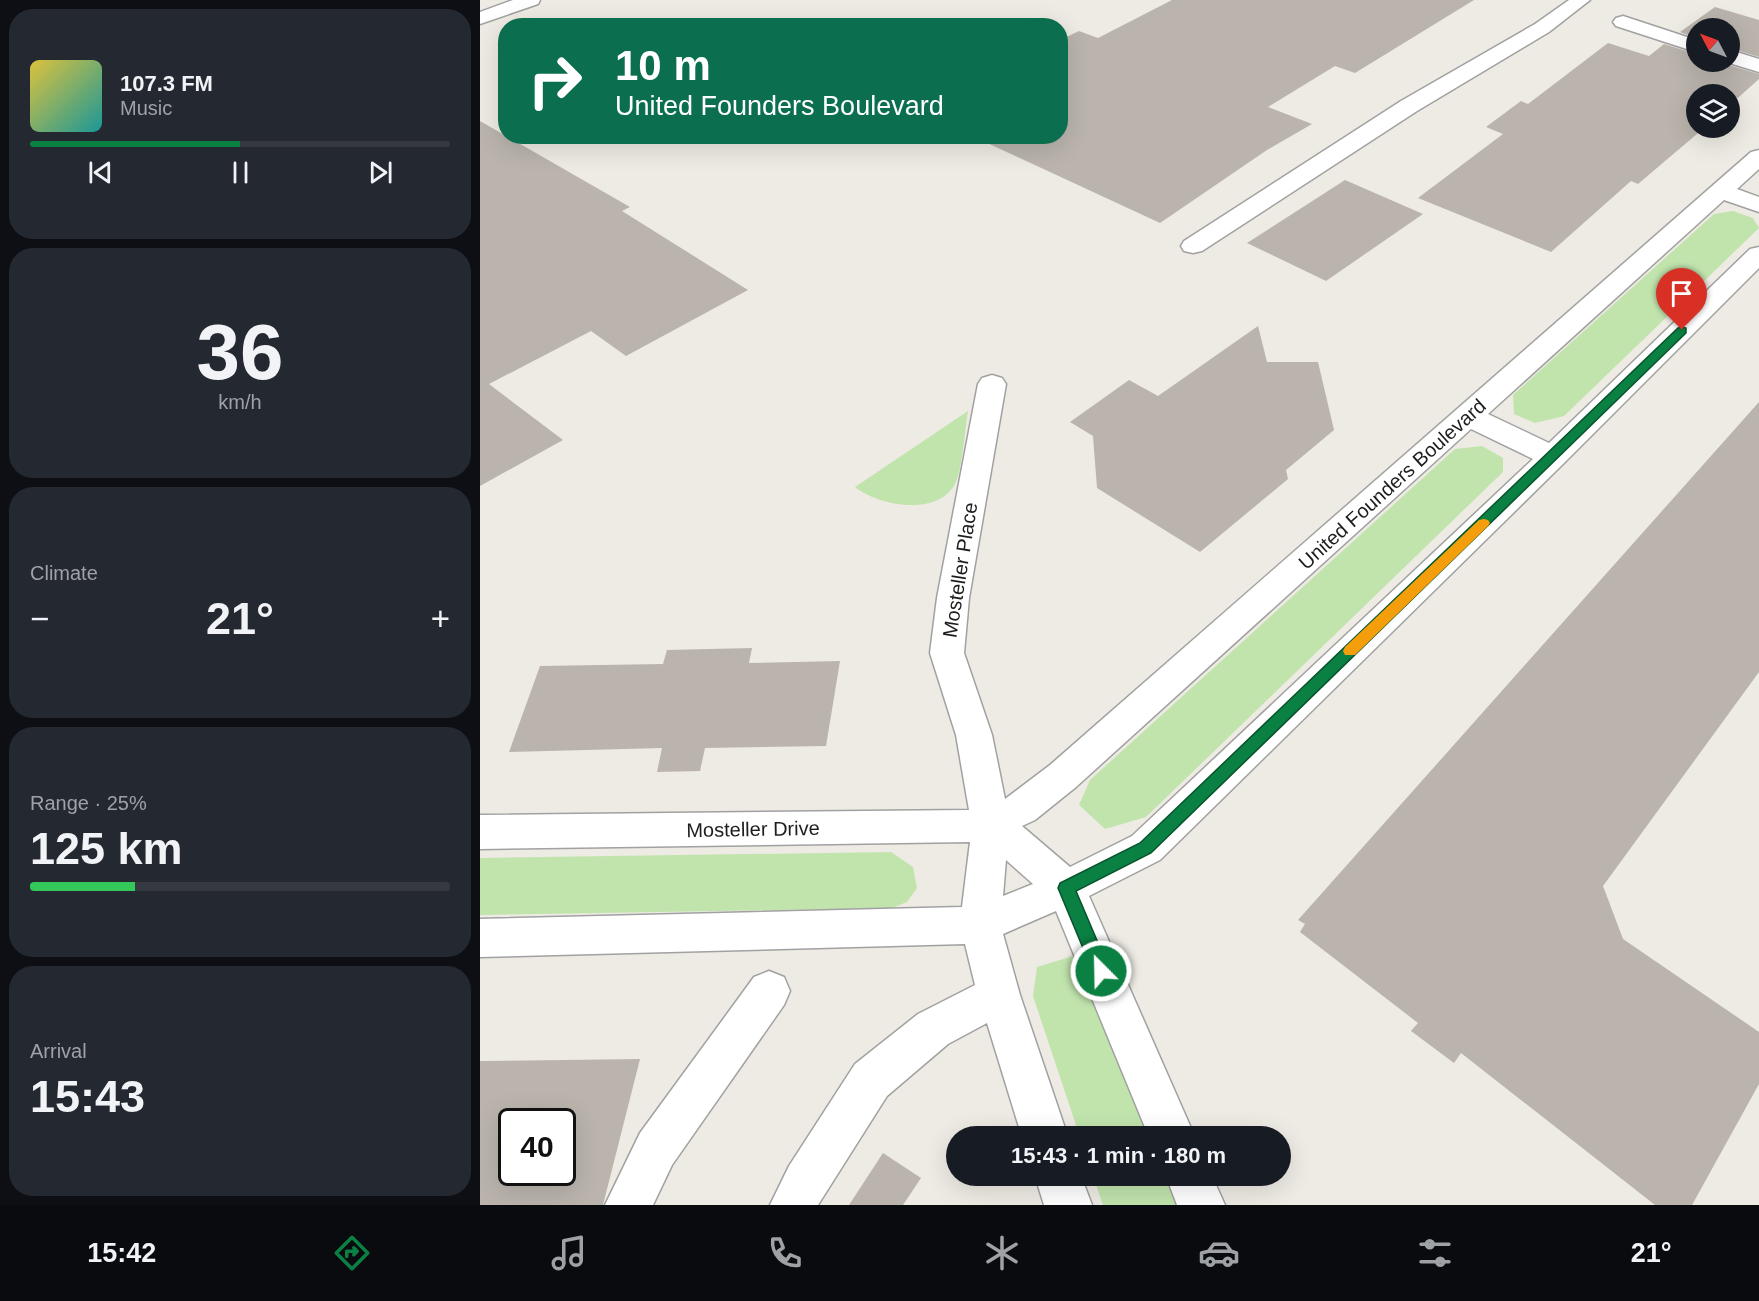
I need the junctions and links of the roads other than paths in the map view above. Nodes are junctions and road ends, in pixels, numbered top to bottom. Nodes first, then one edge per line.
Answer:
1 (531, 0) edge
2 (1581, 0) edge
3 (480, 18) edge
4 (1623, 22) dead end
5 (1686, 43) edge
6 (1740, 59) edge
7 (1759, 66) edge
8 (1759, 157) edge
9 (1720, 191) junction
10 (1759, 205) edge
11 (1193, 246) dead end
12 (1759, 254) edge
13 (992, 384) dead end
14 (1468, 416) junction
15 (1553, 457) junction
16 (1007, 816) junction
17 (480, 832) edge
18 (1066, 888) junction
19 (980, 925) junction
20 (480, 938) edge
21 (769, 991) dead end
22 (999, 995) junction
23 (1041, 1126) edge
24 (1167, 1126) edge
25 (1061, 1186) edge
26 (1193, 1186) edge
27 (629, 1205) edge
28 (794, 1205) edge
29 (1068, 1205) edge
30 (1201, 1205) edge

1 - 3 street
2 - 11 street
4 - 5 street
6 - 7 street
8 - 9 street, United Founders Boulevard
9 - 10 street
9 - 14 street, United Founders Boulevard
12 - 15 street
13 - 16 street, Mosteller Place
14 - 15 street
14 - 16 street, United Founders Boulevard
15 - 18 street
16 - 17 street, Mosteller Drive
16 - 18 street
16 - 19 street, Mosteller Place
18 - 19 street
18 - 24 street
19 - 20 street
19 - 22 street
21 - 27 street
22 - 23 street
22 - 28 street
25 - 29 street
26 - 30 street

